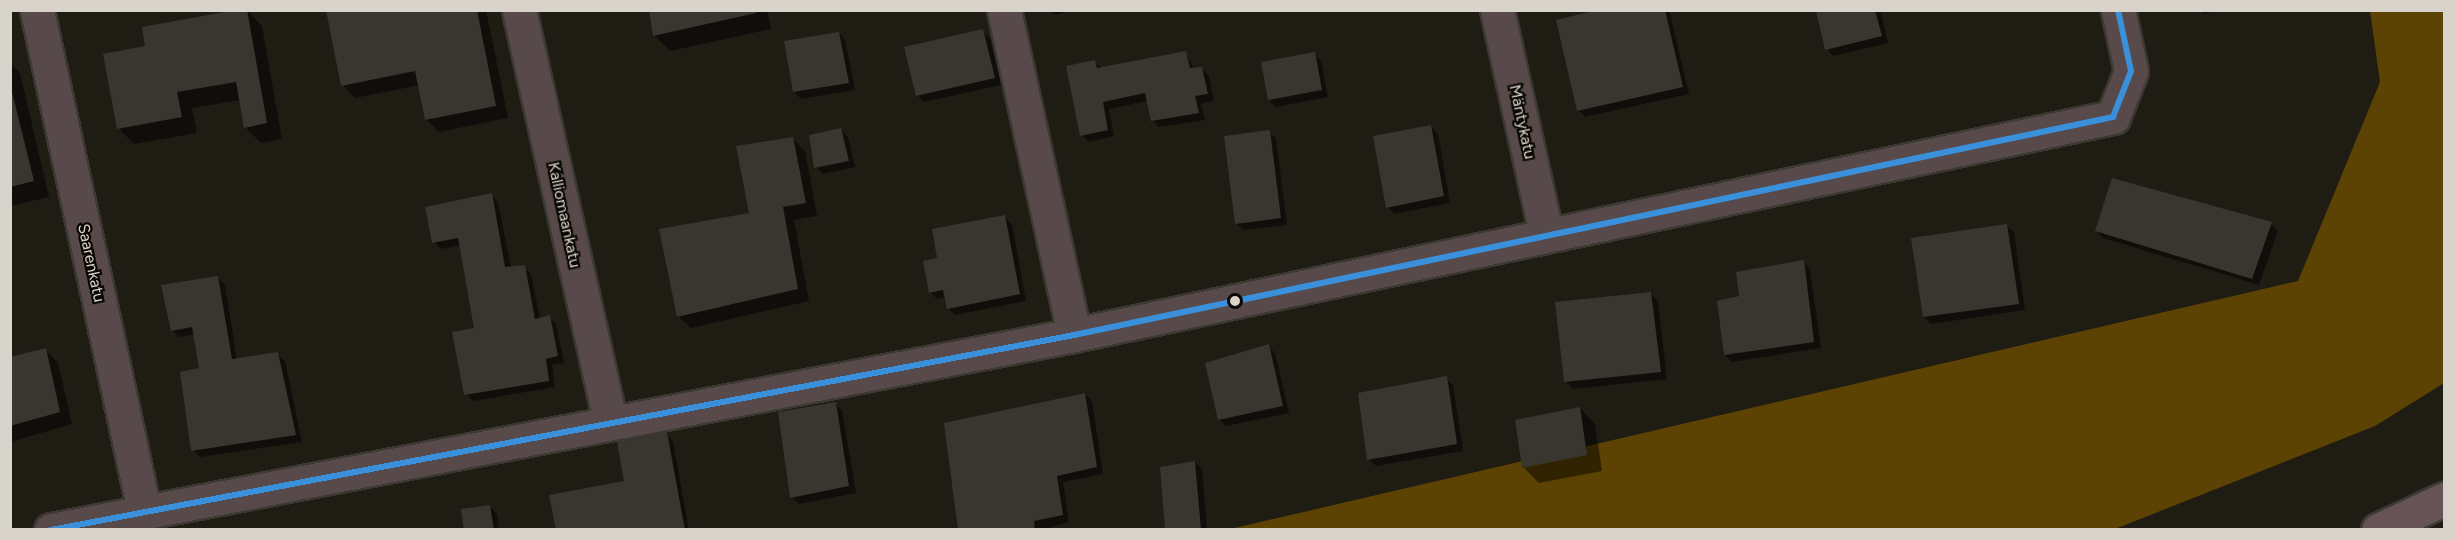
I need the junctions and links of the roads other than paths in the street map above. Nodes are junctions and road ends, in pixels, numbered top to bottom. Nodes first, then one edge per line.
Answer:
1 (37, 10) edge
2 (519, 10) edge
3 (1004, 10) edge
4 (1497, 10) edge
5 (2118, 10) edge
6 (1546, 233) junction
7 (1074, 335) junction
8 (610, 420) junction
9 (2445, 499) edge
10 (145, 514) junction
11 (2445, 519) edge
12 (51, 530) edge
13 (2378, 530) edge
14 (2396, 530) edge

1 - 10 street, Saarenkatu
2 - 8 street, Kalliomaankatu
3 - 7 street
4 - 6 street, Mäntykatu
5 - 6 street
6 - 7 street
7 - 8 street
8 - 10 street
9 - 13 main road
10 - 12 street
11 - 14 main road

